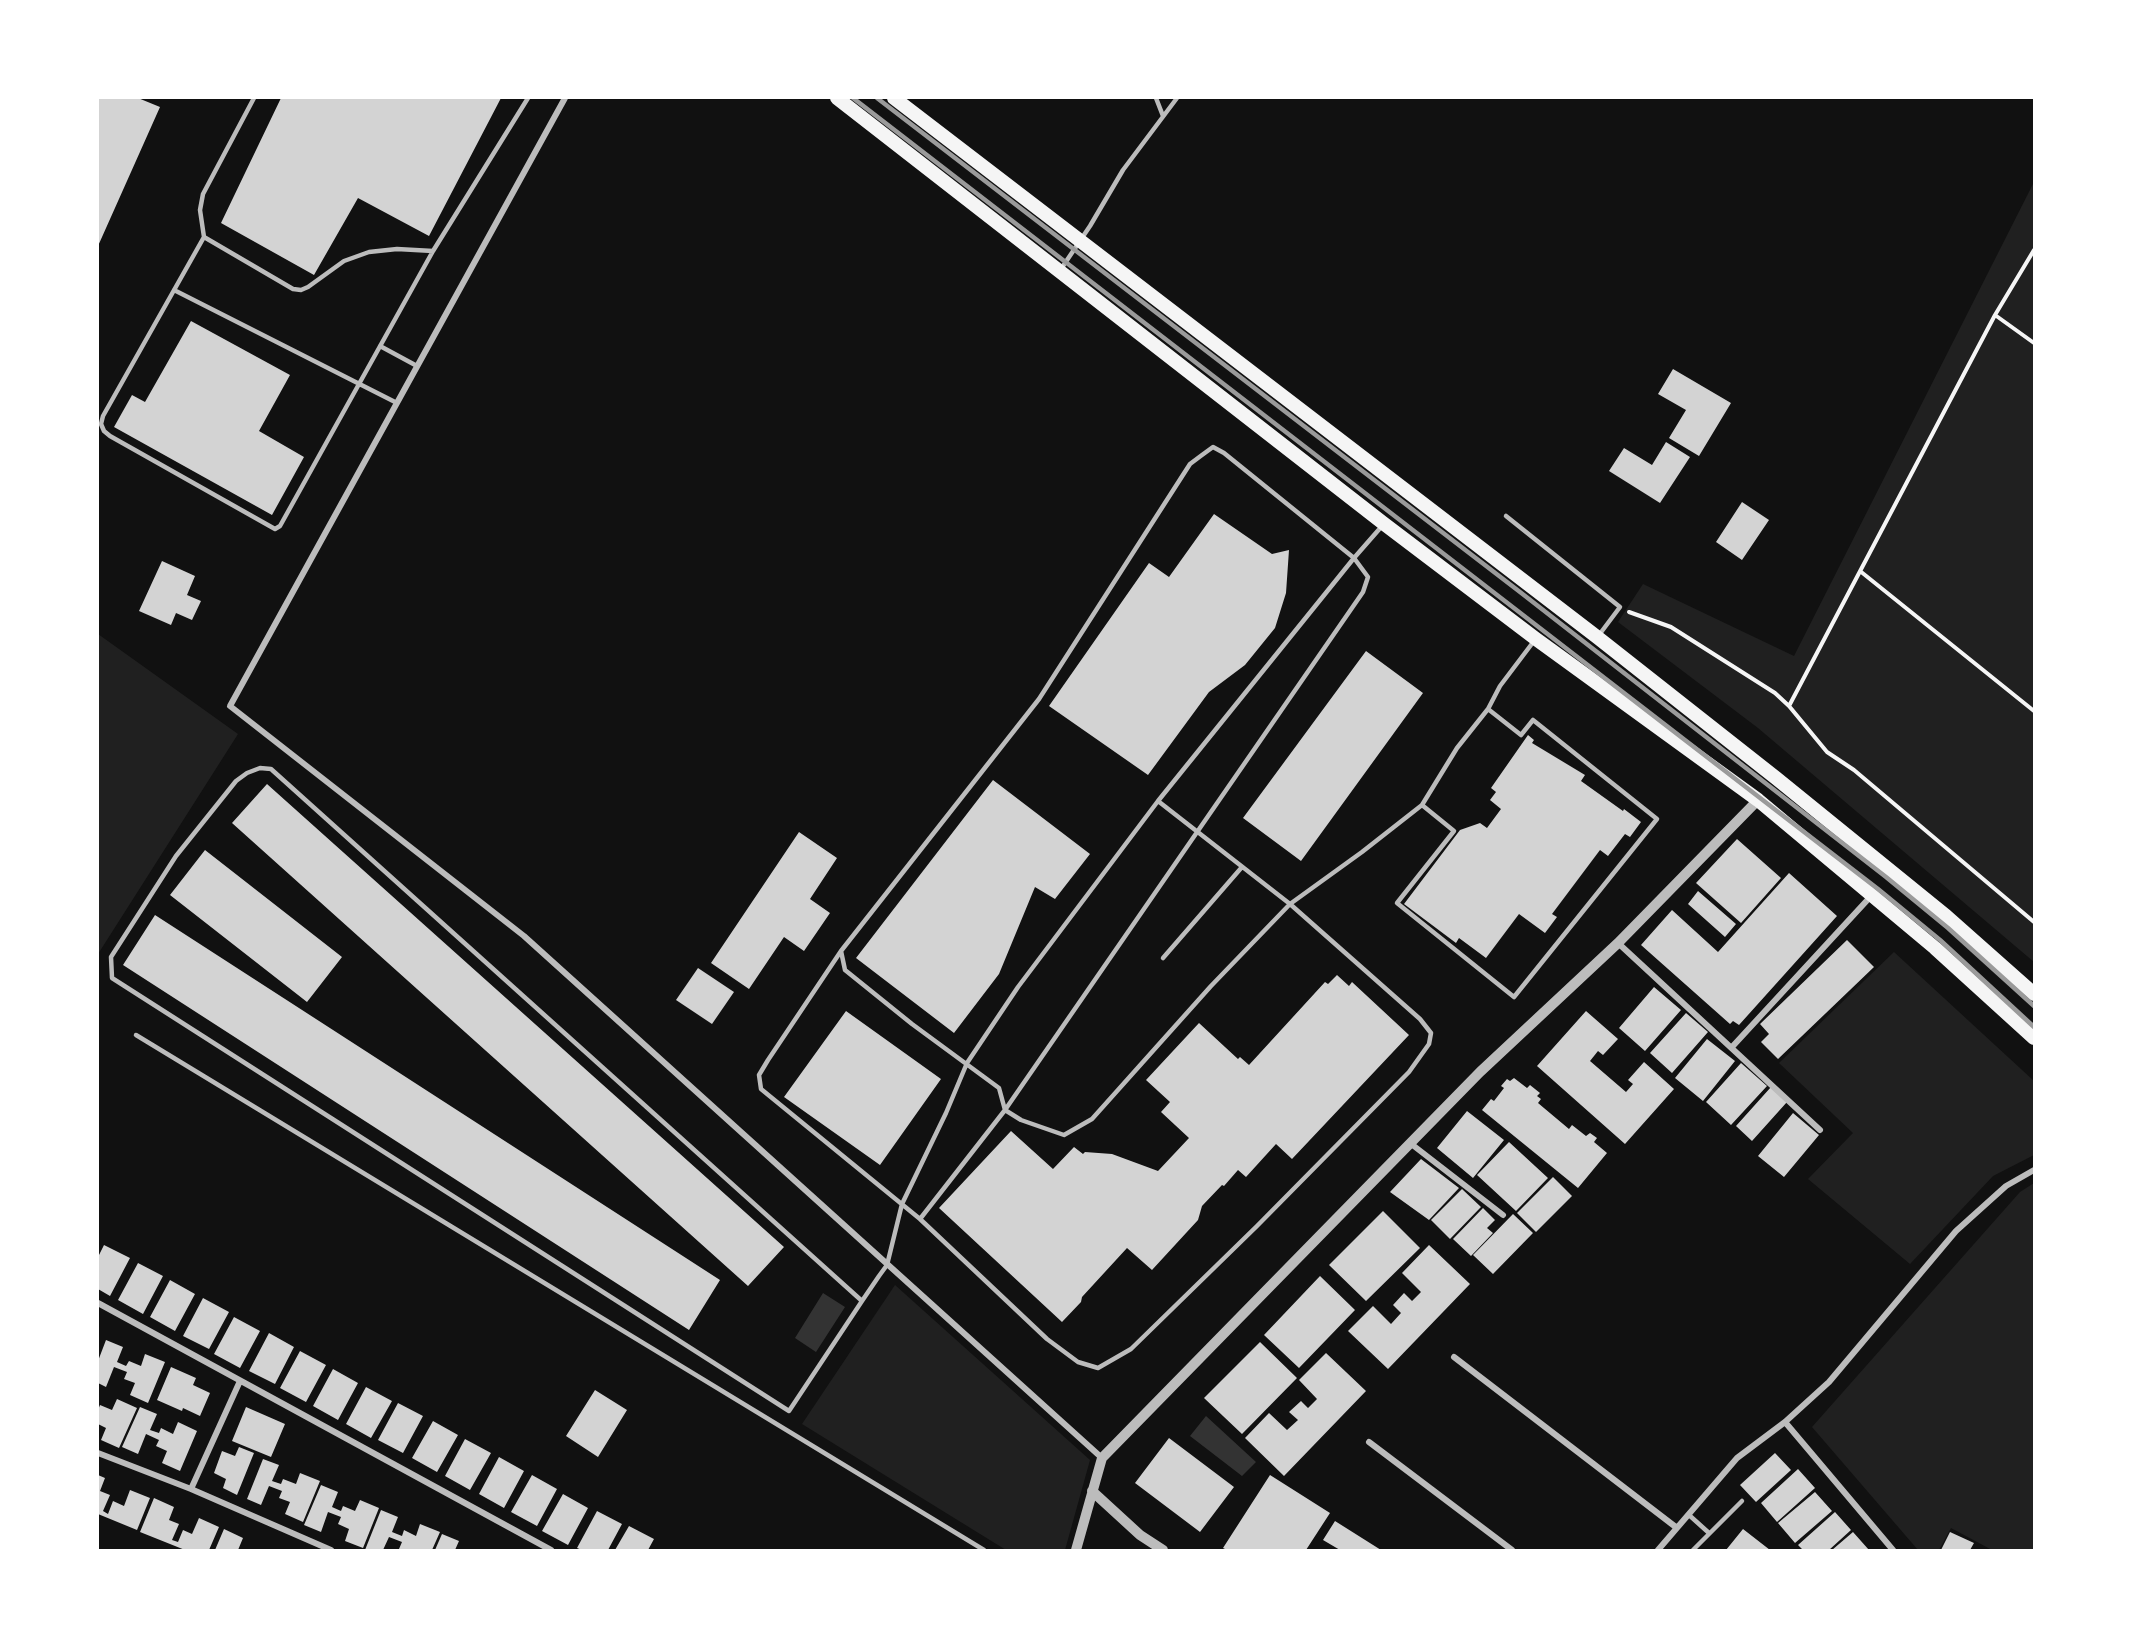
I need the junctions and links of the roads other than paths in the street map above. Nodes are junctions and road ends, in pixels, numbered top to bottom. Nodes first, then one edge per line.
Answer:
1 (254, 98) edge
2 (528, 98) edge
3 (565, 98) edge
4 (837, 98) edge
5 (894, 98) edge
6 (1156, 98) edge
7 (1177, 98) edge
8 (1163, 116) junction
9 (204, 237) junction
10 (1080, 240) junction
11 (434, 252) junction
12 (1059, 271) junction
13 (174, 290) junction
14 (380, 346) junction
15 (417, 366) junction
16 (359, 384) junction
17 (397, 403) junction
18 (1506, 516) dead end
19 (1383, 523) junction
20 (1354, 558) junction
21 (1597, 637) junction
22 (1536, 639) junction
23 (1488, 709) junction
24 (1758, 800) junction
25 (1158, 801) junction
26 (1422, 805) junction
27 (1198, 831) junction
28 (1242, 867) junction
29 (1872, 895) junction
30 (1290, 904) junction
31 (1618, 943) junction
32 (841, 951) junction
33 (1163, 958) dead end
34 (2034, 994) edge
35 (136, 1035) dead end
36 (2034, 1038) edge
37 (1731, 1047) junction
38 (967, 1063) junction
39 (1005, 1110) junction
40 (1820, 1131) dead end
41 (1410, 1143) junction
42 (2034, 1170) edge
43 (902, 1204) junction
44 (1503, 1215) dead end
45 (920, 1219) junction
46 (887, 1264) junction
47 (862, 1301) junction
48 (98, 1303) edge
49 (1454, 1357) dead end
50 (240, 1381) junction
51 (1785, 1422) junction
52 (1369, 1442) dead end
53 (98, 1453) edge
54 (1102, 1458) junction
55 (191, 1489) junction
56 (1092, 1491) junction
57 (1742, 1501) dead end
58 (1689, 1515) junction
59 (1677, 1528) junction
60 (1709, 1533) junction
61 (331, 1551) edge
62 (551, 1551) edge
63 (984, 1551) edge
64 (1076, 1551) edge
65 (1163, 1551) edge
66 (1512, 1551) edge
67 (1658, 1551) edge
68 (1693, 1551) edge
69 (1893, 1551) edge

1 - 9 lane
2 - 11 lane
3 - 15 street
4 - 12 main road
5 - 10 main road
6 - 8 lane
7 - 8 lane
8 - 10 lane
9 - 11 lane
9 - 13 lane
10 - 12 lane
10 - 21 main road
11 - 14 lane
12 - 19 main road
13 - 16 lane
13 - 16 lane
14 - 15 lane
14 - 16 lane
15 - 17 street
16 - 17 lane
17 - 46 street
18 - 21 lane
19 - 20 lane
19 - 22 main road
20 - 25 lane
20 - 27 lane
20 - 32 lane
21 - 34 main road
22 - 23 lane
22 - 24 main road
23 - 26 lane
23 - 26 lane
24 - 29 main road
24 - 31 street
25 - 27 lane
25 - 38 lane
26 - 30 lane
27 - 28 lane
27 - 39 lane
28 - 30 lane
28 - 33 lane
29 - 36 main road
29 - 37 street
30 - 39 lane
30 - 45 lane
31 - 37 street
31 - 41 street
32 - 38 lane
32 - 43 lane
35 - 63 lane
37 - 40 street
38 - 39 lane
38 - 43 lane
39 - 45 lane
41 - 44 street
41 - 54 street
42 - 51 street
43 - 45 lane
43 - 46 lane
46 - 47 lane
46 - 54 street
47 - 47 lane
48 - 50 street
49 - 59 street
50 - 55 street
50 - 62 street
51 - 58 street
51 - 69 street
52 - 66 street
53 - 55 street
54 - 56 street
55 - 61 street
56 - 64 street
56 - 65 street
57 - 60 lane
58 - 59 street
58 - 60 lane
59 - 67 street
60 - 68 lane

